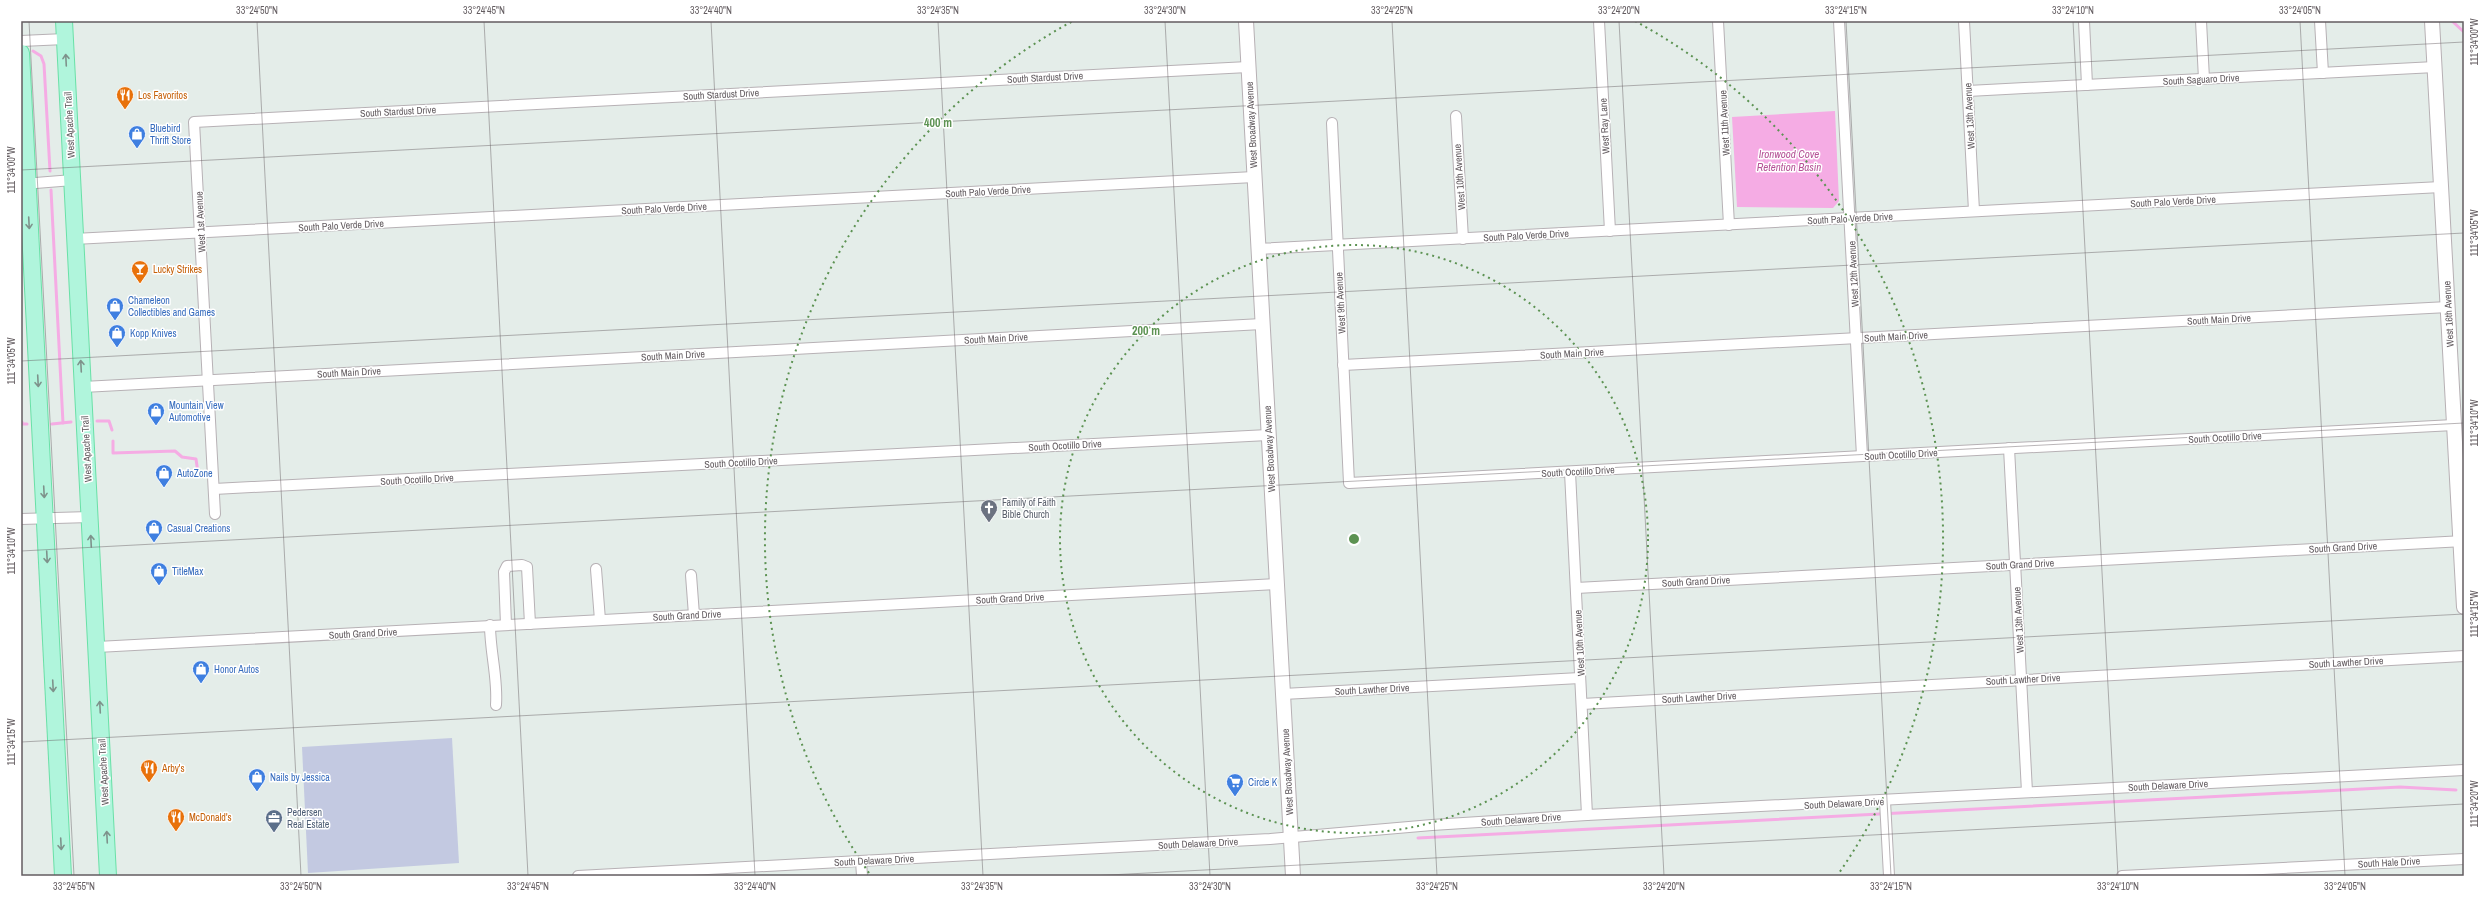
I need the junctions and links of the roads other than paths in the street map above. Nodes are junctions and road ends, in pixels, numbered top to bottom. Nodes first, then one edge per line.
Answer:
1 (64, 21) edge
2 (1246, 21) edge
3 (1599, 21) edge
4 (1718, 21) edge
5 (1839, 21) edge
6 (1964, 21) edge
7 (2084, 21) edge
8 (2201, 21) edge
9 (2320, 21) edge
10 (2432, 21) edge
11 (65, 39) junction
12 (21, 41) edge
13 (21, 53) edge
14 (1248, 67) junction
15 (2435, 67) junction
16 (2322, 72) junction
17 (2204, 79) junction
18 (2087, 85) junction
19 (1968, 91) junction
20 (1456, 116) dead end
21 (194, 122) joint
22 (1332, 123) dead end
23 (1254, 177) junction
24 (73, 180) junction
25 (24, 184) edge
26 (2441, 187) junction
27 (1974, 212) junction
28 (1850, 218) junction
29 (1729, 225) junction
30 (1610, 231) junction
31 (201, 232) junction
32 (74, 239) junction
33 (1463, 239) junction
34 (1338, 245) junction
35 (1258, 250) junction
36 (2448, 307) junction
37 (1262, 324) junction
38 (1856, 338) junction
39 (1343, 365) junction
40 (208, 380) junction
41 (83, 387) junction
42 (2454, 425) junction
43 (1268, 435) junction
44 (2009, 448) junction
45 (1862, 456) junction
46 (1570, 472) junction
47 (1349, 483) joint
48 (214, 489) junction
49 (214, 514) dead end
50 (90, 517) junction
51 (45, 518) junction
52 (21, 519) edge
53 (2462, 541) edge
54 (2015, 565) junction
55 (596, 569) dead end
56 (691, 575) dead end
57 (1277, 584) junction
58 (1576, 588) junction
59 (2464, 607) edge
60 (694, 615) junction
61 (600, 620) junction
62 (530, 624) junction
63 (490, 625) junction
64 (506, 625) junction
65 (97, 647) junction
66 (2464, 656) edge
67 (1580, 678) junction
68 (2021, 680) junction
69 (1283, 694) junction
70 (1582, 704) junction
71 (496, 705) dead end
72 (2464, 770) edge
73 (2027, 792) junction
74 (1885, 810) junction
75 (1588, 815) junction
76 (1290, 838) junction
77 (2464, 859) edge
78 (861, 861) junction
79 (63, 876) edge
80 (108, 876) edge
81 (578, 876) edge
82 (862, 876) edge
83 (1293, 876) edge
84 (1889, 876) edge
85 (2122, 876) edge

1 - 11 main road, West Apache Trail
2 - 14 main road, West Broadway Avenue
3 - 30 street, West Ray Lane
4 - 29 street, West 11th Avenue
5 - 28 street, West 12th Avenue
6 - 19 street, West 13th Avenue
7 - 18 street
8 - 17 street
9 - 16 street
10 - 15 main road, West 16th Avenue
11 - 12 street
24 -> 11 main road, West Apache Trail
13 - 25 main road
14 - 21 street, South Stardust Drive
14 - 23 main road, West Broadway Avenue
15 - 16 street, South Saguaro Drive
15 - 26 main road, West 16th Avenue
16 - 17 street, South Saguaro Drive
17 - 18 street, South Saguaro Drive
18 - 19 street, South Saguaro Drive
19 - 27 street, West 13th Avenue
20 - 33 street, West 10th Avenue
21 - 31 street, West 1st Avenue
22 - 34 street, West 9th Avenue
23 - 31 street, South Palo Verde Drive
23 - 35 main road, West Broadway Avenue
24 - 25 street
24 - 32 main road, West Apache Trail
25 -> 51 main road
26 - 27 street, South Palo Verde Drive
26 - 36 main road, West 16th Avenue
27 - 28 street, South Palo Verde Drive
28 - 29 street, South Palo Verde Drive
28 - 38 street, West 12th Avenue
29 - 30 street, South Palo Verde Drive
30 - 33 street, South Palo Verde Drive
31 - 32 street, South Palo Verde Drive
31 - 40 street, West 1st Avenue
41 -> 32 main road, West Apache Trail
33 - 34 street, South Palo Verde Drive
34 - 35 street, South Palo Verde Drive
34 - 39 street, West 9th Avenue
35 - 37 main road, West Broadway Avenue
36 - 38 street, South Main Drive
36 - 42 main road, West 16th Avenue
37 - 40 street, South Main Drive
37 - 43 main road, West Broadway Avenue
38 - 39 street, South Main Drive
38 - 45 street, West 12th Avenue
39 - 47 street, West 9th Avenue
40 - 41 street, South Main Drive
40 - 48 street, West 1st Avenue
41 - 50 main road, West Apache Trail
42 - 44 street, South Ocotillo Drive
42 - 53 main road, West 16th Avenue
43 - 48 street, South Ocotillo Drive
43 - 57 main road, West Broadway Avenue
44 - 45 street, South Ocotillo Drive
44 - 54 street, West 13th Avenue
45 - 46 street, South Ocotillo Drive
46 - 47 street, South Ocotillo Drive
46 - 58 street, West 10th Avenue
48 - 49 street, West 1st Avenue
50 - 51 street
65 -> 50 main road, West Apache Trail
51 - 52 street
51 -> 79 main road
53 - 54 street, South Grand Drive
53 - 59 main road, West 16th Avenue
54 - 58 street, South Grand Drive
54 - 68 street, West 13th Avenue
55 - 61 street
56 - 60 street
57 - 60 street, South Grand Drive
57 - 69 main road, West Broadway Avenue
58 - 67 street, West 10th Avenue
60 - 61 street, South Grand Drive
61 - 62 street, South Grand Drive
62 - 64 street, South Grand Drive
62 - 64 street
63 - 64 street, South Grand Drive
63 - 65 street, South Grand Drive
63 - 71 street
80 -> 65 main road, West Apache Trail
66 - 68 street, South Lawther Drive
67 - 69 street, South Lawther Drive
67 - 70 street, West 10th Avenue
68 - 70 street, South Lawther Drive
68 - 73 street, West 13th Avenue
69 - 76 main road, West Broadway Avenue
70 - 75 street, West 10th Avenue
72 - 73 street, South Delaware Drive
73 - 74 street, South Delaware Drive
74 - 75 street, South Delaware Drive
74 - 84 street
75 - 76 street, South Delaware Drive
76 - 78 street, South Delaware Drive
76 - 83 main road, West Broadway Avenue
77 - 85 street, South Hale Drive
78 - 81 street, South Delaware Drive
78 - 82 street

